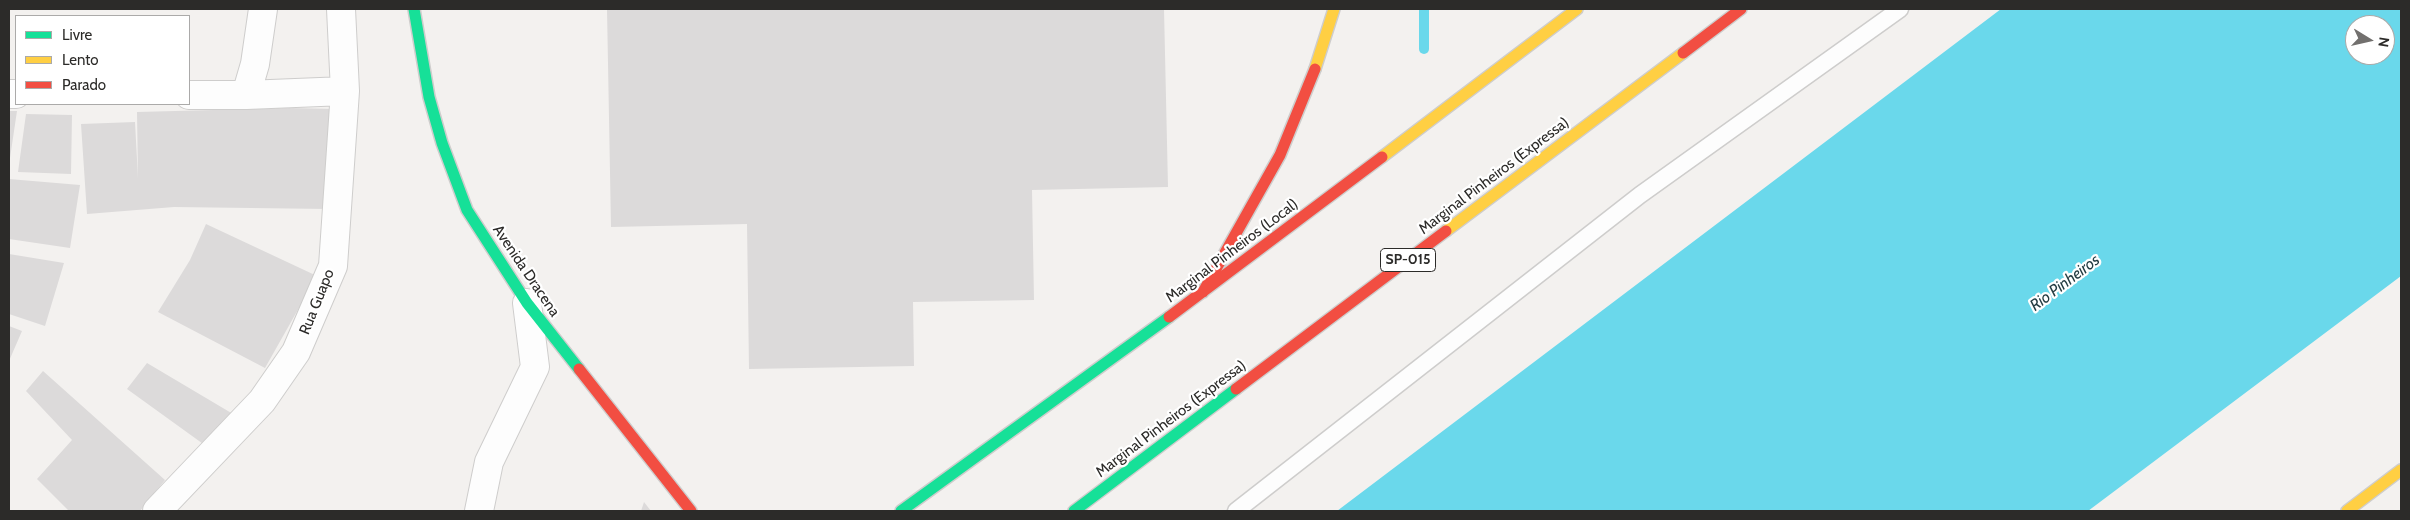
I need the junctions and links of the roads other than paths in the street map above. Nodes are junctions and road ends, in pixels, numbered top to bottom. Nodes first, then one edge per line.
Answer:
1 (263, 9) edge
2 (341, 9) edge
3 (414, 9) edge
4 (1334, 9) edge
5 (1577, 9) edge
6 (1741, 9) edge
7 (1900, 9) edge
8 (345, 91) junction
9 (190, 95) edge
10 (246, 95) junction
11 (1203, 292) junction
12 (526, 303) junction
13 (2401, 470) edge
14 (157, 511) edge
15 (479, 511) edge
16 (691, 511) edge
17 (901, 511) edge
18 (1074, 511) edge
19 (1236, 511) edge
20 (2346, 511) edge

1 - 10 street
2 - 8 street, Rua Guapo
3 - 12 main road, Avenida Dracena
4 - 11 main road
5 - 11 main road, Marginal Pinheiros (Local)
6 - 18 main road, Marginal Pinheiros (Expressa) / SP-015
7 - 19 lane
8 - 10 street
8 - 14 street, Rua Guapo
9 - 10 street
11 - 17 main road, Marginal Pinheiros (Local)
12 - 15 street
12 - 16 main road, Avenida Dracena
13 - 20 main road

